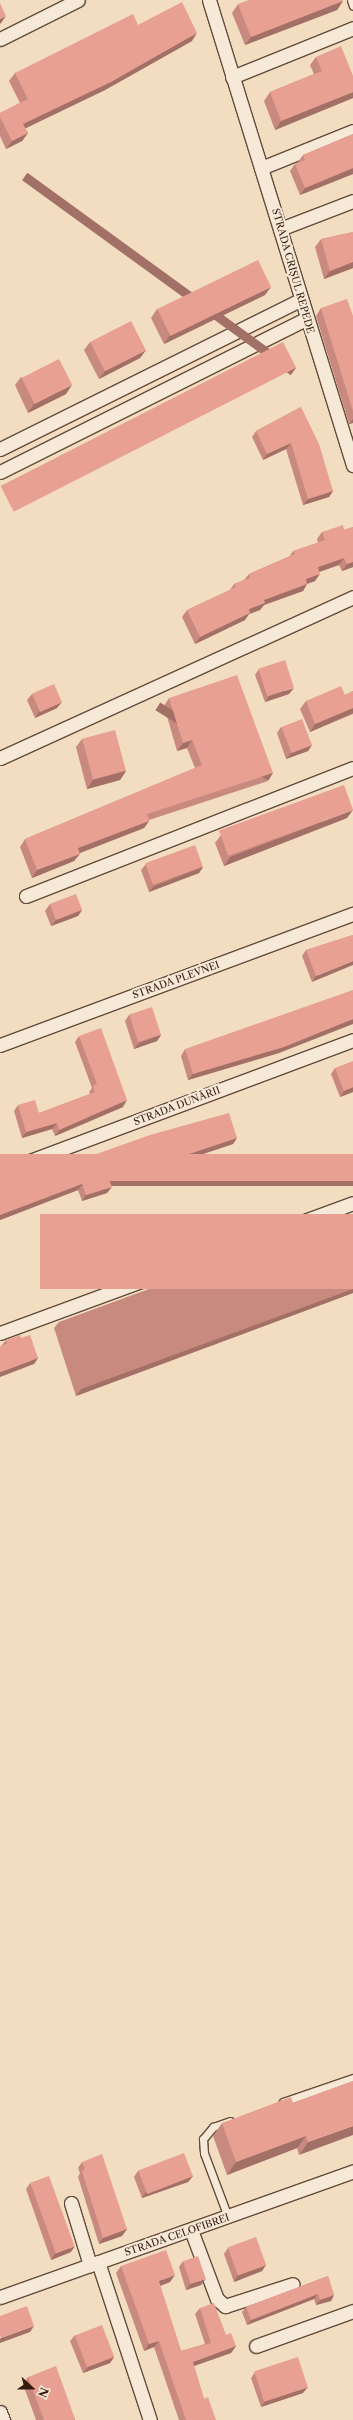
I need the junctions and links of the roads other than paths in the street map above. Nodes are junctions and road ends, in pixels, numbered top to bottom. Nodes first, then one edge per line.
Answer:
1 (78, 0) edge
2 (209, 0) edge
3 (351, 0) edge
4 (353, 6) edge
5 (352, 31) edge
6 (0, 39) edge
7 (232, 77) junction
8 (353, 130) edge
9 (261, 168) junction
10 (353, 201) edge
11 (280, 229) junction
12 (300, 300) junction
13 (306, 319) junction
14 (350, 448) edge
15 (0, 449) edge
16 (353, 465) edge
17 (0, 472) edge
18 (353, 597) edge
19 (0, 758) edge
20 (353, 768) edge
21 (26, 896) dead end
22 (353, 914) edge
23 (353, 1040) edge
24 (0, 1045) edge
25 (0, 1172) edge
26 (353, 1203) edge
27 (0, 1332) edge
28 (353, 2078) edge
29 (272, 2106) edge
30 (242, 2117) edge
31 (353, 2171) edge
32 (71, 2203) dead end
33 (228, 2217) junction
34 (191, 2230) junction
35 (94, 2264) junction
36 (293, 2284) dead end
37 (0, 2297) edge
38 (353, 2311) edge
39 (256, 2346) dead end
40 (0, 2412) edge
41 (2, 2420) edge
42 (150, 2420) edge

1 - 6 street
2 - 7 street, STRADA CRIȘUL REPEDE
3 - 4 lane
5 - 7 street
7 - 9 street, STRADA CRIȘUL REPEDE
8 - 9 street
9 - 11 street, STRADA CRIȘUL REPEDE
10 - 11 street
11 - 12 street, STRADA CRIȘUL REPEDE
12 - 13 street, STRADA CRIȘUL REPEDE
12 - 15 street
13 - 14 street, STRADA CRIȘUL REPEDE
13 - 17 street
14 - 16 street, STRADA CRIȘUL REPEDE
18 - 19 street
20 - 21 street
22 - 24 street, STRADA PLEVNEI
23 - 25 street, STRADA DUNĂRII
26 - 27 street
28 - 29 lane
30 - 33 lane
31 - 33 street, STRADA CELOFIBREI
32 - 35 street
33 - 34 street, STRADA CELOFIBREI
34 - 35 street, STRADA CELOFIBREI
34 - 36 street
35 - 37 street, STRADA CELOFIBREI
35 - 42 street
38 - 39 street
40 - 41 street

